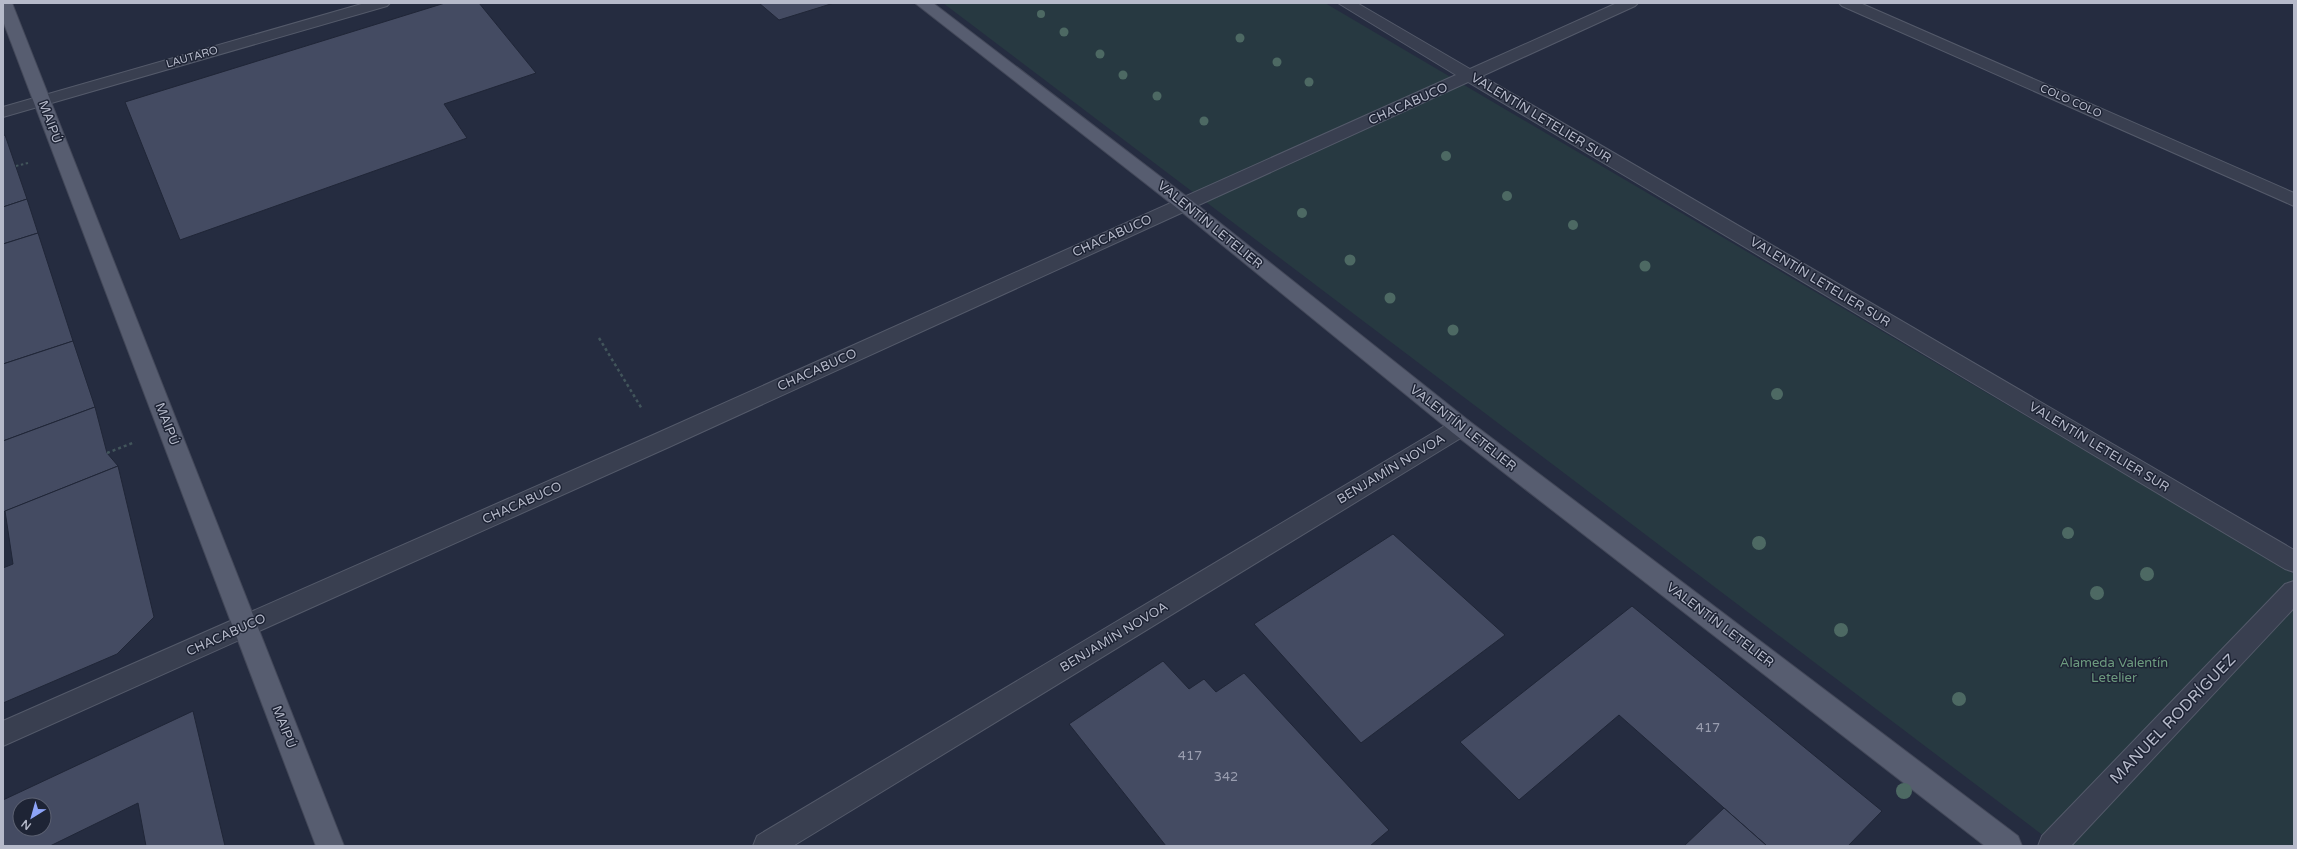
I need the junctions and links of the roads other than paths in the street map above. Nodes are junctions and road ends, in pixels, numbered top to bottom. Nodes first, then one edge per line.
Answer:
1 (4, 3) edge
2 (382, 3) edge
3 (923, 3) edge
4 (1346, 3) edge
5 (1630, 3) edge
6 (1847, 3) edge
7 (1470, 76) junction
8 (42, 101) junction
9 (3, 112) edge
10 (2294, 200) edge
11 (1184, 204) junction
12 (1461, 427) junction
13 (2294, 562) edge
14 (2294, 592) edge
15 (245, 626) junction
16 (3, 734) edge
17 (330, 846) edge
18 (767, 846) edge
19 (2008, 846) edge
20 (2052, 846) edge

1 - 8 main road, MAIPÚ
2 - 8 street, LAUTARO
3 - 11 main road, VALENTÍN LETELIER
4 - 7 street, VALENTÍN LETELIER SUR
5 - 7 street, CHACABUCO
6 - 10 street, COLO COLO
7 - 11 street, CHACABUCO
7 - 13 street, VALENTÍN LETELIER SUR
8 - 9 street, LAUTARO
8 - 15 main road, MAIPÚ
11 - 12 main road, VALENTÍN LETELIER
11 - 15 street, CHACABUCO
12 - 18 street, BENJAMÍN NOVOA
12 - 19 main road, VALENTÍN LETELIER
14 - 20 street, MANUEL RODRÍGUEZ
15 - 16 street, CHACABUCO
15 - 17 main road, MAIPÚ

